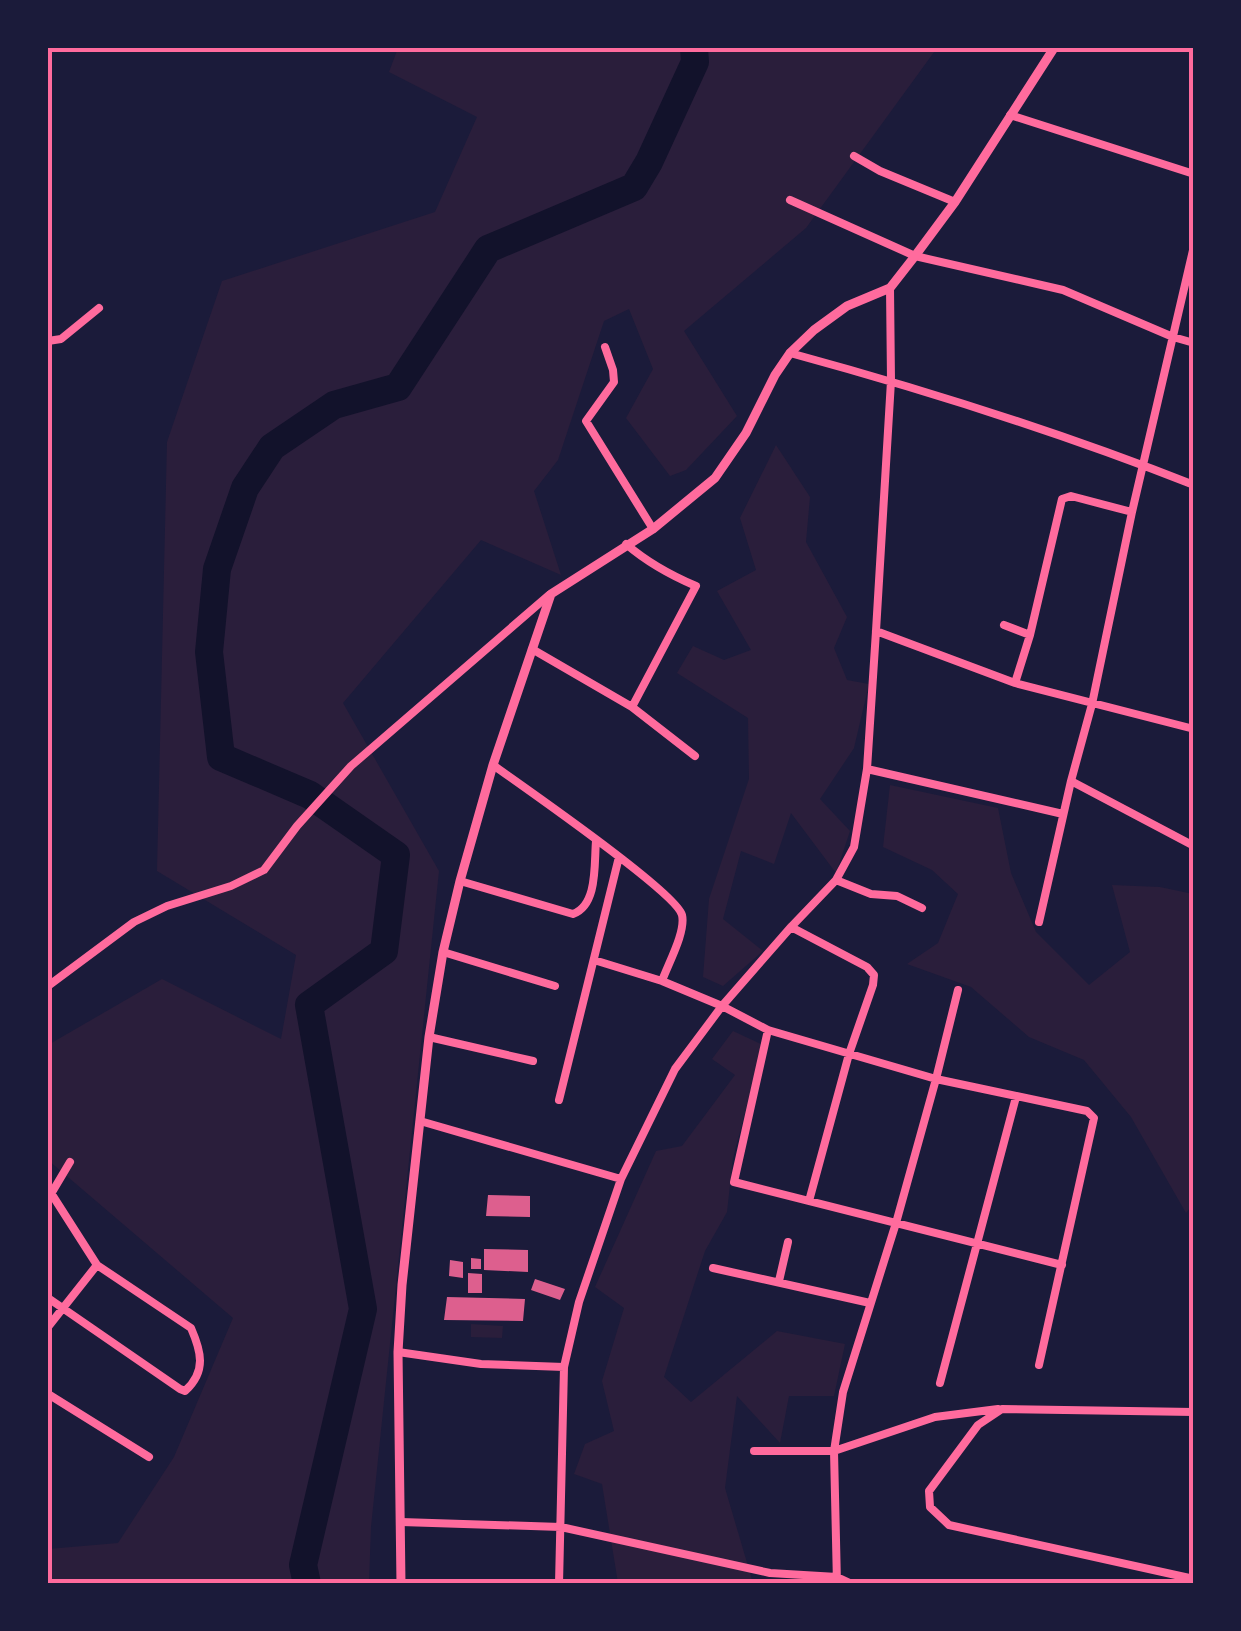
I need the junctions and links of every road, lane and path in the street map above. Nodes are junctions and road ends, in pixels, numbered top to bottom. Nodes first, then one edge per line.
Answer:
1 (1054, 48) edge
2 (1010, 115) junction
3 (854, 156) dead end
4 (1194, 174) edge
5 (790, 200) dead end
6 (955, 202) junction
7 (1194, 246) edge
8 (915, 256) junction
9 (890, 288) junction
10 (99, 308) dead end
11 (1172, 338) junction
12 (48, 340) edge
13 (1194, 344) edge
14 (605, 347) dead end
15 (790, 353) junction
16 (891, 381) junction
17 (1144, 465) junction
18 (1194, 485) edge
19 (1132, 512) junction
20 (653, 529) junction
21 (626, 544) junction
22 (551, 594) junction
23 (1004, 625) dead end
24 (876, 630) junction
25 (1030, 634) junction
26 (532, 649) junction
27 (1015, 683) junction
28 (1092, 704) junction
29 (632, 707) junction
30 (1194, 729) edge
31 (696, 756) dead end
32 (494, 765) junction
33 (867, 769) junction
34 (1071, 781) junction
35 (1064, 814) junction
36 (596, 840) junction
37 (1194, 846) edge
38 (620, 856) junction
39 (836, 880) junction
40 (460, 881) junction
41 (922, 908) dead end
42 (1039, 922) dead end
43 (790, 927) junction
44 (443, 952) junction
45 (594, 960) junction
46 (662, 980) junction
47 (48, 986) edge
48 (555, 986) dead end
49 (958, 990) dead end
50 (722, 1006) junction
51 (768, 1030) junction
52 (429, 1036) junction
53 (850, 1054) junction
54 (532, 1061) dead end
55 (936, 1079) junction
56 (1016, 1097) junction
57 (560, 1100) dead end
58 (420, 1121) junction
59 (70, 1162) dead end
60 (621, 1179) junction
61 (49, 1196) edge
62 (809, 1201) junction
63 (896, 1222) junction
64 (788, 1242) dead end
65 (978, 1243) junction
66 (1062, 1264) junction
67 (98, 1265) junction
68 (713, 1268) dead end
69 (779, 1281) junction
70 (48, 1298) edge
71 (870, 1302) junction
72 (62, 1306) junction
73 (48, 1327) edge
74 (398, 1352) junction
75 (1039, 1364) dead end
76 (564, 1367) junction
77 (940, 1383) dead end
78 (48, 1394) edge
79 (1002, 1409) junction
80 (1194, 1412) edge
81 (754, 1450) dead end
82 (834, 1451) junction
83 (149, 1457) dead end
84 (401, 1522) junction
85 (561, 1527) junction
86 (1194, 1579) edge
87 (837, 1580) edge
88 (401, 1584) edge
89 (559, 1584) edge
90 (852, 1584) edge

1 - 2 street
2 - 4 street
2 - 6 street
3 - 6 street
5 - 8 street
6 - 8 street
7 - 11 street
8 - 9 street
8 - 11 street
9 - 15 street
9 - 16 street
10 - 12 street
11 - 13 street
11 - 17 street
14 - 20 street
15 - 16 street
15 - 20 street
16 - 17 street
16 - 24 street
17 - 18 street
17 - 19 street
19 - 25 street
19 - 28 street
20 - 21 street
21 - 22 street
21 - 29 street
22 - 26 street
22 - 47 street
23 - 25 street
24 - 27 street
24 - 33 street
25 - 27 street
26 - 29 street
26 - 32 street
27 - 28 street
28 - 30 street
28 - 34 street
29 - 31 street
32 - 36 street
32 - 40 street
33 - 35 street
33 - 39 street
34 - 35 street
34 - 37 street
35 - 42 street
36 - 38 street
36 - 40 street
38 - 45 street
38 - 46 street
39 - 41 street
39 - 43 street
40 - 44 street
43 - 50 street
43 - 53 street
44 - 48 street
44 - 52 street
45 - 46 street
45 - 57 street
46 - 50 street
49 - 55 street
50 - 51 street
50 - 60 street
51 - 53 street
51 - 62 street
52 - 54 street
52 - 58 street
53 - 55 street
53 - 62 street
55 - 56 street
55 - 63 street
56 - 65 street
56 - 66 street
58 - 60 street
58 - 74 street
59 - 61 street
60 - 76 street
61 - 67 street
62 - 63 street
63 - 65 street
63 - 71 street
64 - 69 street
65 - 66 street
65 - 77 street
66 - 75 street
67 - 72 street
67 - 72 street
68 - 69 street
69 - 71 street
70 - 72 street
71 - 82 street
72 - 73 street
74 - 76 street
74 - 84 street
76 - 85 street
78 - 83 street
79 - 80 street
79 - 82 street
79 - 86 street
81 - 82 street
82 - 87 street
84 - 85 street
84 - 88 street
85 - 87 street
85 - 89 street
87 - 90 street

